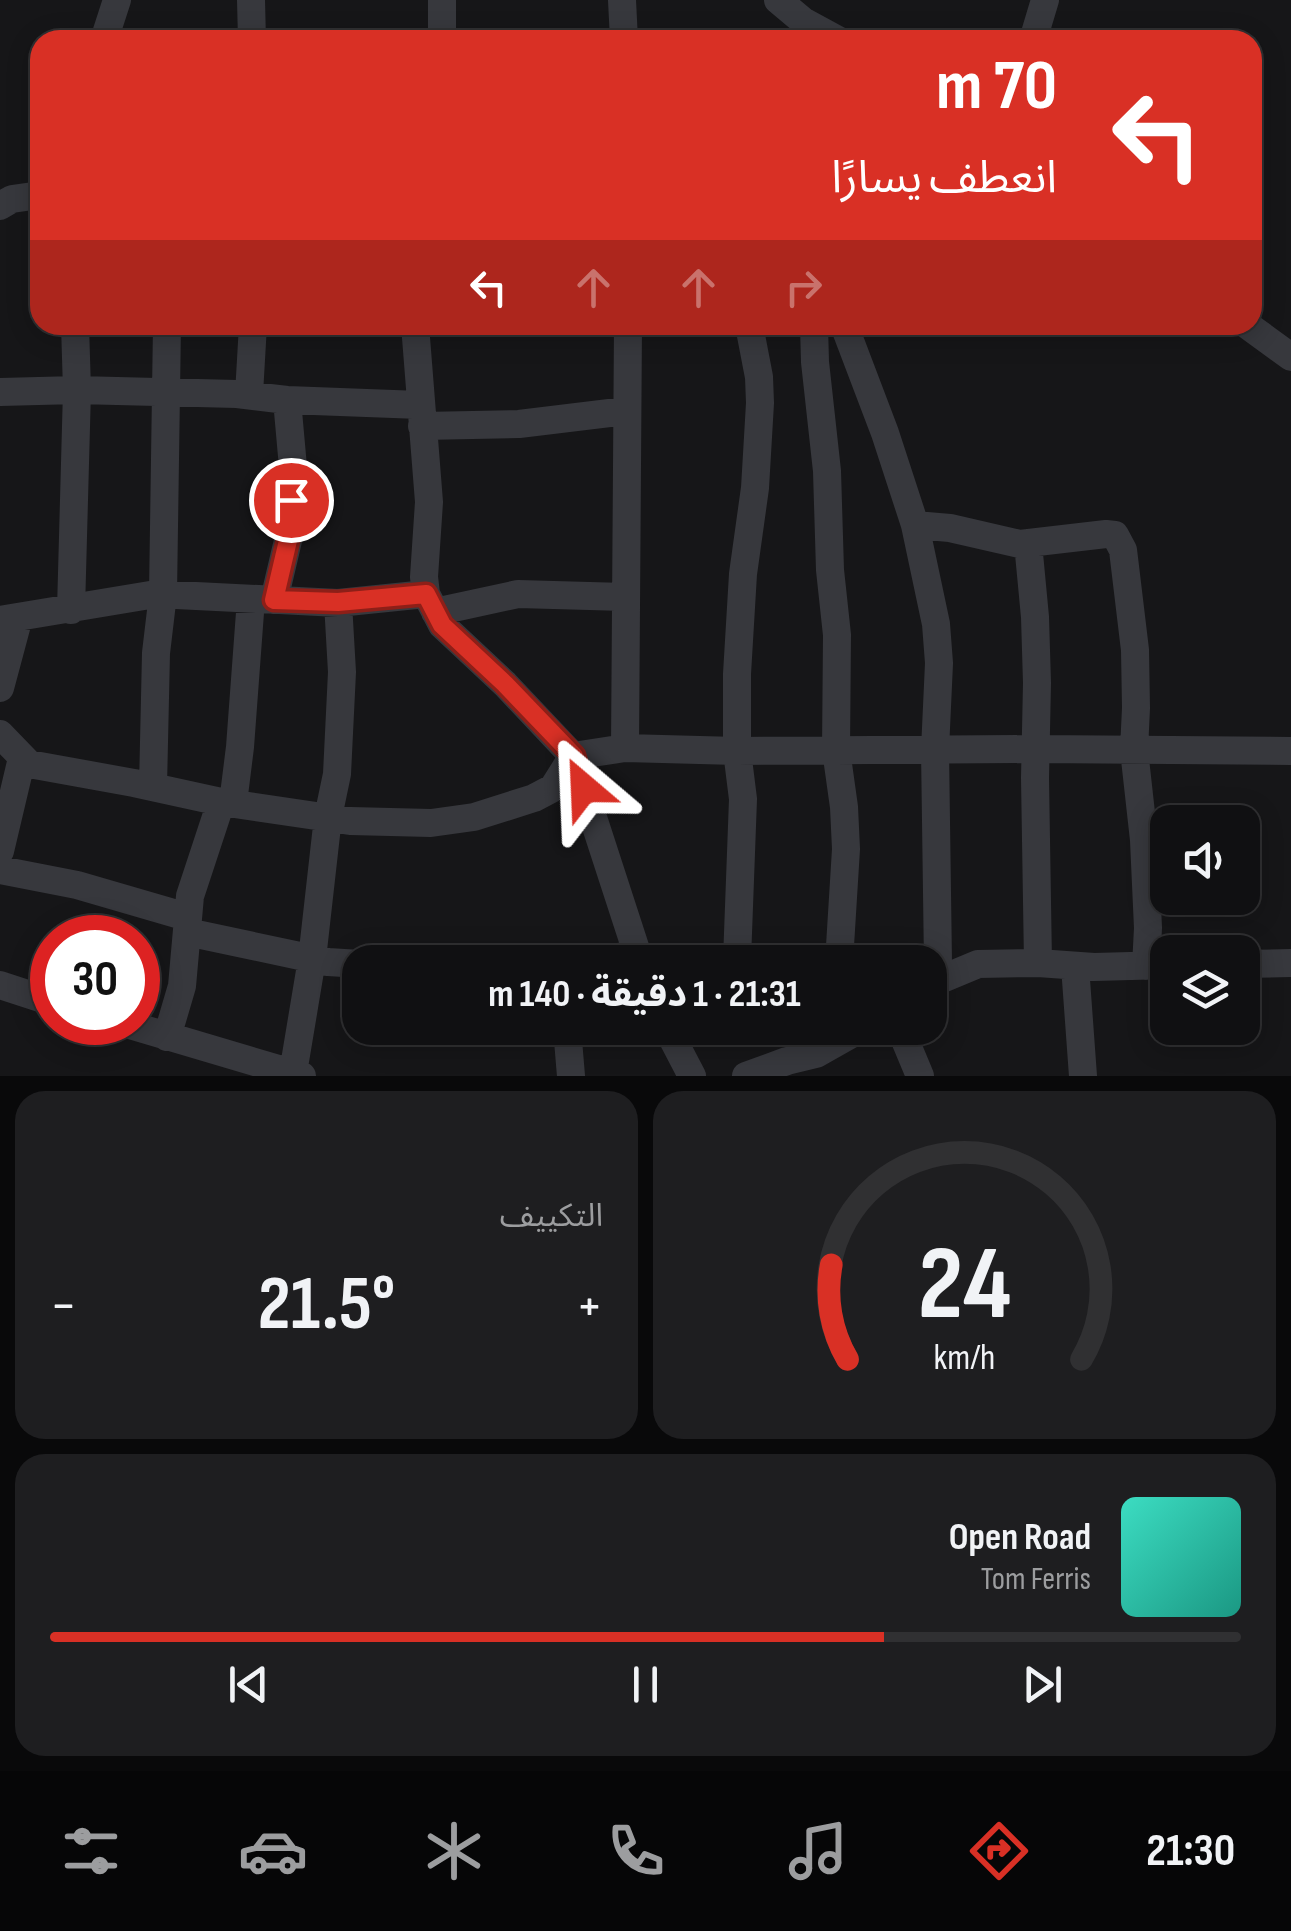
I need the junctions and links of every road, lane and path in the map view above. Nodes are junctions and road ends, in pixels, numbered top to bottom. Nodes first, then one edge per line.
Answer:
1 (117, 0) edge
2 (251, 0) edge
3 (442, 0) edge
4 (622, 0) edge
5 (778, 0) edge
6 (1046, 0) edge
7 (107, 30) edge
8 (252, 30) edge
9 (442, 30) edge
10 (624, 30) edge
11 (801, 30) edge
12 (1036, 30) edge
13 (30, 195) edge
14 (0, 206) edge
15 (76, 335) edge
16 (167, 335) edge
17 (252, 335) edge
18 (416, 335) edge
19 (628, 335) edge
20 (751, 335) edge
21 (814, 335) edge
22 (848, 335) edge
23 (1260, 335) edge
24 (1291, 358) edge
25 (77, 390) junction
26 (0, 392) edge
27 (167, 393) junction
28 (249, 394) junction
29 (287, 400) junction
30 (626, 411) junction
31 (421, 415) junction
32 (916, 525) junction
33 (1028, 543) junction
34 (163, 594) junction
35 (625, 597) junction
36 (262, 599) junction
37 (338, 602) junction
38 (430, 603) junction
39 (71, 610) junction
40 (9, 619) edge
41 (0, 688) edge
42 (0, 734) edge
43 (625, 748) junction
44 (1036, 749) junction
45 (836, 750) junction
46 (936, 750) junction
47 (1134, 750) junction
48 (737, 751) junction
49 (1291, 751) edge
50 (574, 756) junction
51 (22, 758) junction
52 (154, 787) junction
53 (227, 802) junction
54 (328, 818) junction
55 (0, 850) edge
56 (0, 870) edge
57 (187, 925) junction
58 (1150, 936) edge
59 (635, 945) edge
60 (737, 945) edge
61 (840, 945) edge
62 (933, 945) edge
63 (312, 959) junction
64 (342, 963) edge
65 (1038, 963) junction
66 (1291, 963) edge
67 (1260, 964) edge
68 (1150, 965) edge
69 (1074, 966) junction
70 (947, 968) edge
71 (0, 986) edge
72 (30, 995) edge
73 (160, 1035) edge
74 (167, 1037) junction
75 (568, 1045) edge
76 (676, 1045) edge
77 (832, 1045) edge
78 (907, 1045) edge
79 (298, 1075) edge
80 (571, 1076) edge
81 (692, 1076) edge
82 (746, 1076) edge
83 (920, 1076) edge
84 (1083, 1076) edge

1 - 7 street
2 - 8 street
3 - 9 street
4 - 10 street
5 - 11 street
6 - 12 street
13 - 14 street
15 - 25 street
16 - 27 street
17 - 28 street
18 - 31 street
19 - 30 street
20 - 48 street
21 - 45 street
22 - 32 street
23 - 24 street
25 - 26 street
25 - 27 street
25 - 39 street
27 - 28 street
27 - 34 street
28 - 29 street
29 - 31 street
29 - 36 street
30 - 31 street
30 - 35 street
31 - 38 street
32 - 33 street
32 - 46 street
33 - 44 street
33 - 47 street
34 - 36 street
34 - 39 street
34 - 52 street
35 - 38 street
35 - 43 street
36 - 37 street
36 - 53 street
37 - 38 street
37 - 54 street
38 - 50 street
39 - 40 street
40 - 41 street
42 - 51 street
43 - 48 street
43 - 50 street
44 - 46 street
44 - 47 street
44 - 65 street
45 - 46 street
45 - 48 street
45 - 61 street
46 - 62 street
47 - 49 street
47 - 58 street
48 - 60 street
50 - 54 street
50 - 59 street
51 - 52 street
51 - 55 street
52 - 53 street
53 - 54 street
53 - 57 street
54 - 63 street
56 - 57 street
57 - 63 street
57 - 74 street
63 - 64 street
63 - 79 street
65 - 69 street
65 - 70 street
66 - 67 street
68 - 69 street
69 - 84 street
71 - 72 street
73 - 74 street
74 - 79 street
75 - 80 street
76 - 81 street
77 - 82 street
78 - 83 street

